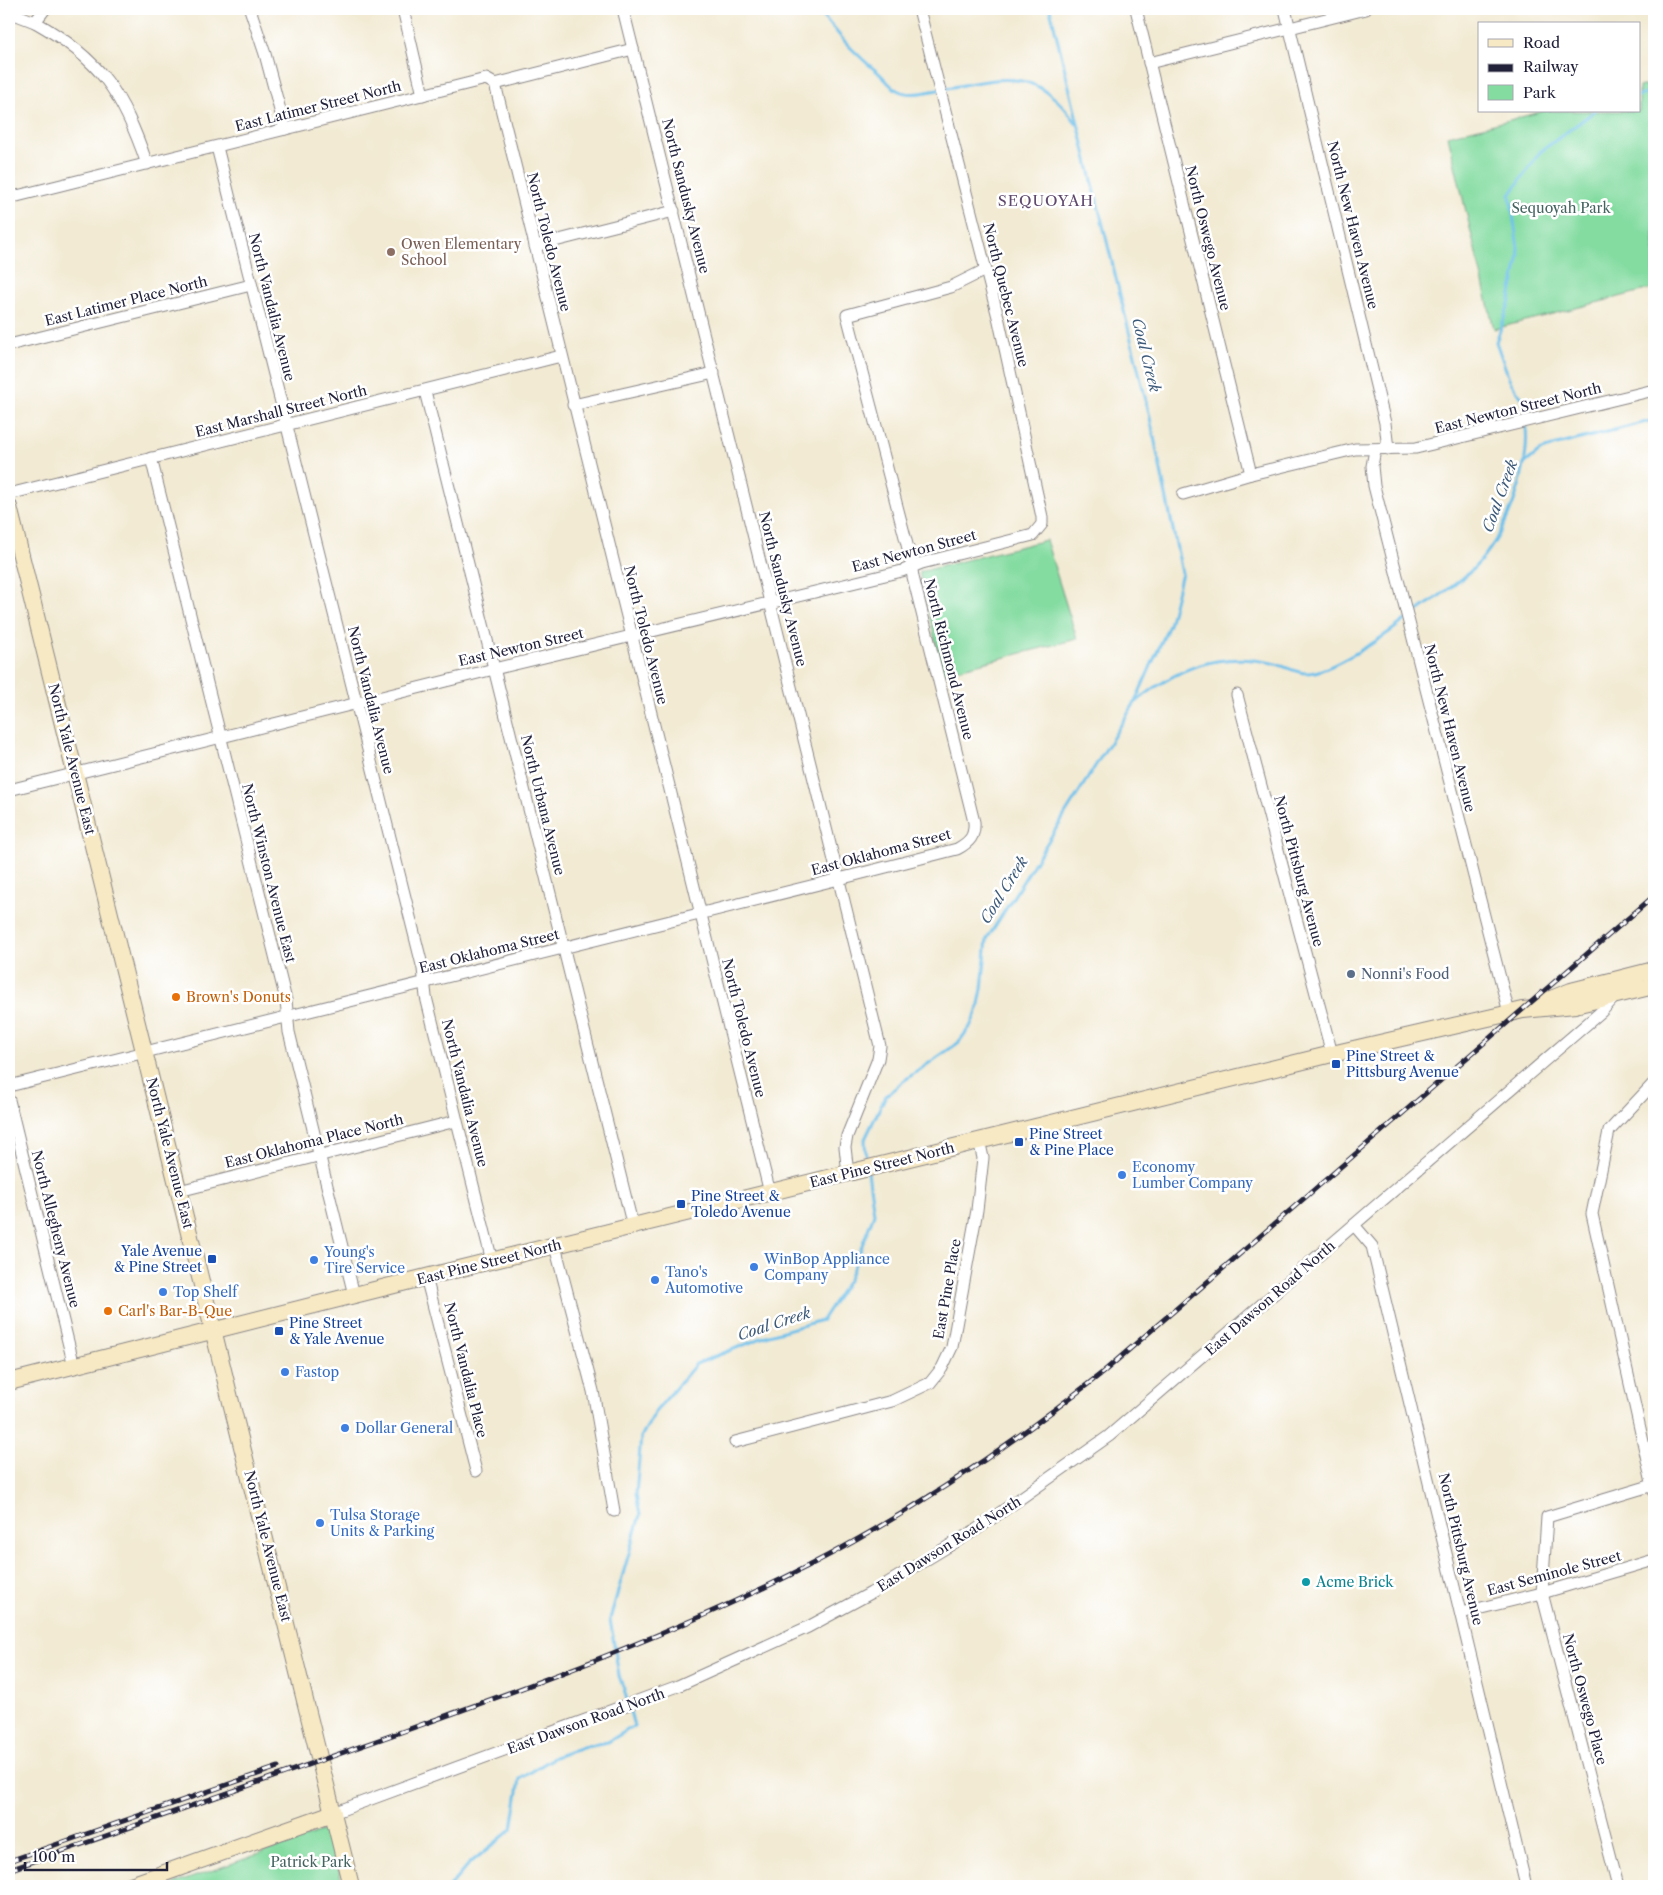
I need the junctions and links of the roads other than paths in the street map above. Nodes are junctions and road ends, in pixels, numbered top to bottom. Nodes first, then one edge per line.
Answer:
1 (45, 9) edge
2 (250, 9) edge
3 (403, 9) edge
4 (623, 9) edge
5 (919, 9) edge
6 (1136, 9) edge
7 (1285, 9) edge
8 (1366, 9) edge
9 (9, 12) edge
10 (35, 22) junction
11 (1290, 28) junction
12 (633, 49) junction
13 (1149, 63) junction
14 (495, 84) junction
15 (423, 95) junction
16 (285, 130) junction
17 (217, 147) junction
18 (147, 164) junction
19 (9, 198) edge
20 (674, 211) junction
21 (534, 246) junction
22 (985, 270) junction
23 (251, 285) junction
24 (9, 345) edge
25 (561, 356) junction
26 (714, 373) junction
27 (1654, 390) edge
28 (425, 391) junction
29 (573, 405) junction
30 (288, 424) junction
31 (1388, 449) junction
32 (1375, 450) junction
33 (151, 458) junction
34 (1251, 474) junction
35 (9, 494) edge
36 (1183, 494) dead end
37 (9, 507) edge
38 (1038, 530) joint
39 (911, 567) junction
40 (771, 602) junction
41 (631, 637) junction
42 (494, 669) junction
43 (1237, 695) dead end
44 (357, 703) junction
45 (220, 737) junction
46 (76, 774) junction
47 (9, 790) edge
48 (973, 837) joint
49 (839, 879) junction
50 (699, 914) junction
51 (564, 948) junction
52 (1654, 970) edge
53 (1632, 976) junction
54 (424, 982) junction
55 (1654, 986) edge
56 (1616, 995) junction
57 (1516, 1012) junction
58 (287, 1017) junction
59 (145, 1053) junction
60 (1332, 1054) junction
61 (1654, 1083) edge
62 (9, 1086) edge
63 (9, 1100) edge
64 (456, 1121) junction
65 (979, 1140) junction
66 (319, 1156) junction
67 (851, 1173) junction
68 (179, 1190) junction
69 (770, 1193) junction
70 (1354, 1224) junction
71 (633, 1227) junction
72 (555, 1246) junction
73 (492, 1261) junction
74 (426, 1277) junction
75 (354, 1295) junction
76 (214, 1331) junction
77 (74, 1366) junction
78 (9, 1382) edge
79 (735, 1442) dead end
80 (476, 1471) dead end
81 (1653, 1488) edge
82 (614, 1511) dead end
83 (1654, 1560) edge
84 (1542, 1593) junction
85 (1461, 1613) junction
86 (333, 1813) junction
87 (128, 1886) edge
88 (352, 1886) edge
89 (1526, 1886) edge
90 (1618, 1886) edge

1 - 10 street
2 - 16 street
3 - 15 street
4 - 12 street, North Sandusky Avenue
5 - 22 street, North Quebec Avenue
6 - 13 street, North Oswego Avenue
7 - 11 street, North New Haven Avenue
8 - 11 street
9 - 10 street
10 - 18 street
11 - 13 street
11 - 31 street, North New Haven Avenue
12 - 14 street, East Latimer Street North
12 - 20 street, North Sandusky Avenue
13 - 34 street, North Oswego Avenue
14 - 15 street, East Latimer Street North
14 - 21 street, North Toledo Avenue
15 - 16 street, East Latimer Street North
16 - 17 street, East Latimer Street North
17 - 18 street, East Latimer Street North
17 - 23 street, North Vandalia Avenue
18 - 19 street, East Latimer Street North
20 - 21 street
20 - 26 street, North Sandusky Avenue
21 - 25 street, North Toledo Avenue
22 - 38 street, North Quebec Avenue
22 - 39 street, North Richmond Avenue
23 - 24 street, East Latimer Place North
23 - 30 street, North Vandalia Avenue
25 - 28 street, East Marshall Street North
25 - 29 street, North Toledo Avenue
26 - 29 street
26 - 40 street, North Sandusky Avenue
27 - 31 street, East Newton Street North
28 - 30 street, East Marshall Street North
28 - 42 street, North Urbana Avenue
29 - 41 street, North Toledo Avenue
30 - 33 street, East Marshall Street North
30 - 44 street, North Vandalia Avenue
31 - 32 street
32 - 34 street
32 - 57 street, North New Haven Avenue
33 - 35 street, East Marshall Street North
33 - 45 street, North Winston Avenue East
34 - 36 street
37 - 46 main road, North Yale Avenue East
38 - 39 street, East Newton Street
39 - 40 street, East Newton Street
39 - 48 street, North Richmond Avenue
40 - 41 street, East Newton Street
40 - 49 street, North Sandusky Avenue
41 - 42 street, East Newton Street
41 - 50 street, North Toledo Avenue
42 - 44 street, East Newton Street
42 - 51 street, North Urbana Avenue
43 - 60 street, North Pittsburg Avenue
44 - 45 street, East Newton Street
44 - 54 street, North Vandalia Avenue
45 - 46 street, East Newton Street
45 - 58 street, North Winston Avenue East
46 - 47 street, East Newton Street
46 - 59 main road, North Yale Avenue East
48 - 49 street, East Oklahoma Street
49 - 50 street, East Oklahoma Street
49 - 67 street, North Sandusky Avenue
50 - 51 street, East Oklahoma Street
50 - 69 street, North Toledo Avenue
51 - 54 street, East Oklahoma Street
51 - 71 street, North Urbana Avenue
52 - 53 main road, East Pine Street North
53 - 56 street, East Dawson Road North
53 - 57 main road, East Pine Street North
54 - 58 street, East Oklahoma Street
54 - 64 street, North Vandalia Avenue
55 - 56 main road, East Pine Street North
56 - 57 main road, East Pine Street North
56 - 70 street, East Dawson Road North
57 - 60 main road, East Pine Street North
58 - 59 street, East Oklahoma Street
58 - 66 street, North Winston Avenue East
59 - 62 street, East Oklahoma Street
59 - 68 main road, North Yale Avenue East
60 - 65 main road, East Pine Street North
61 - 81 street
63 - 77 street, North Allegheny Avenue
64 - 66 street, East Oklahoma Place North
64 - 73 street, North Vandalia Avenue
65 - 67 main road, East Pine Street North
65 - 79 street, East Pine Place
66 - 68 street, East Oklahoma Place North
66 - 75 street, North Winston Avenue East
67 - 69 main road, East Pine Street North
68 - 76 main road, North Yale Avenue East
69 - 71 main road, East Pine Street North
70 - 85 street, North Pittsburg Avenue
70 - 86 street, East Dawson Road North
71 - 72 main road, East Pine Street North
72 - 73 main road, East Pine Street North
72 - 82 street
73 - 74 main road, East Pine Street North
74 - 75 main road, East Pine Street North
74 - 80 street, North Vandalia Place
75 - 76 main road, East Pine Street North
76 - 77 main road, East Pine Street North
76 - 86 main road, North Yale Avenue East
77 - 78 main road, East Pine Street North
81 - 84 street, North Oswego Place
83 - 84 street, East Seminole Street
84 - 85 street, East Seminole Street
84 - 90 street, North Oswego Place
85 - 89 street, North Pittsburg Avenue
86 - 87 main road, East Dawson Road North
86 - 88 main road, North Yale Avenue East

